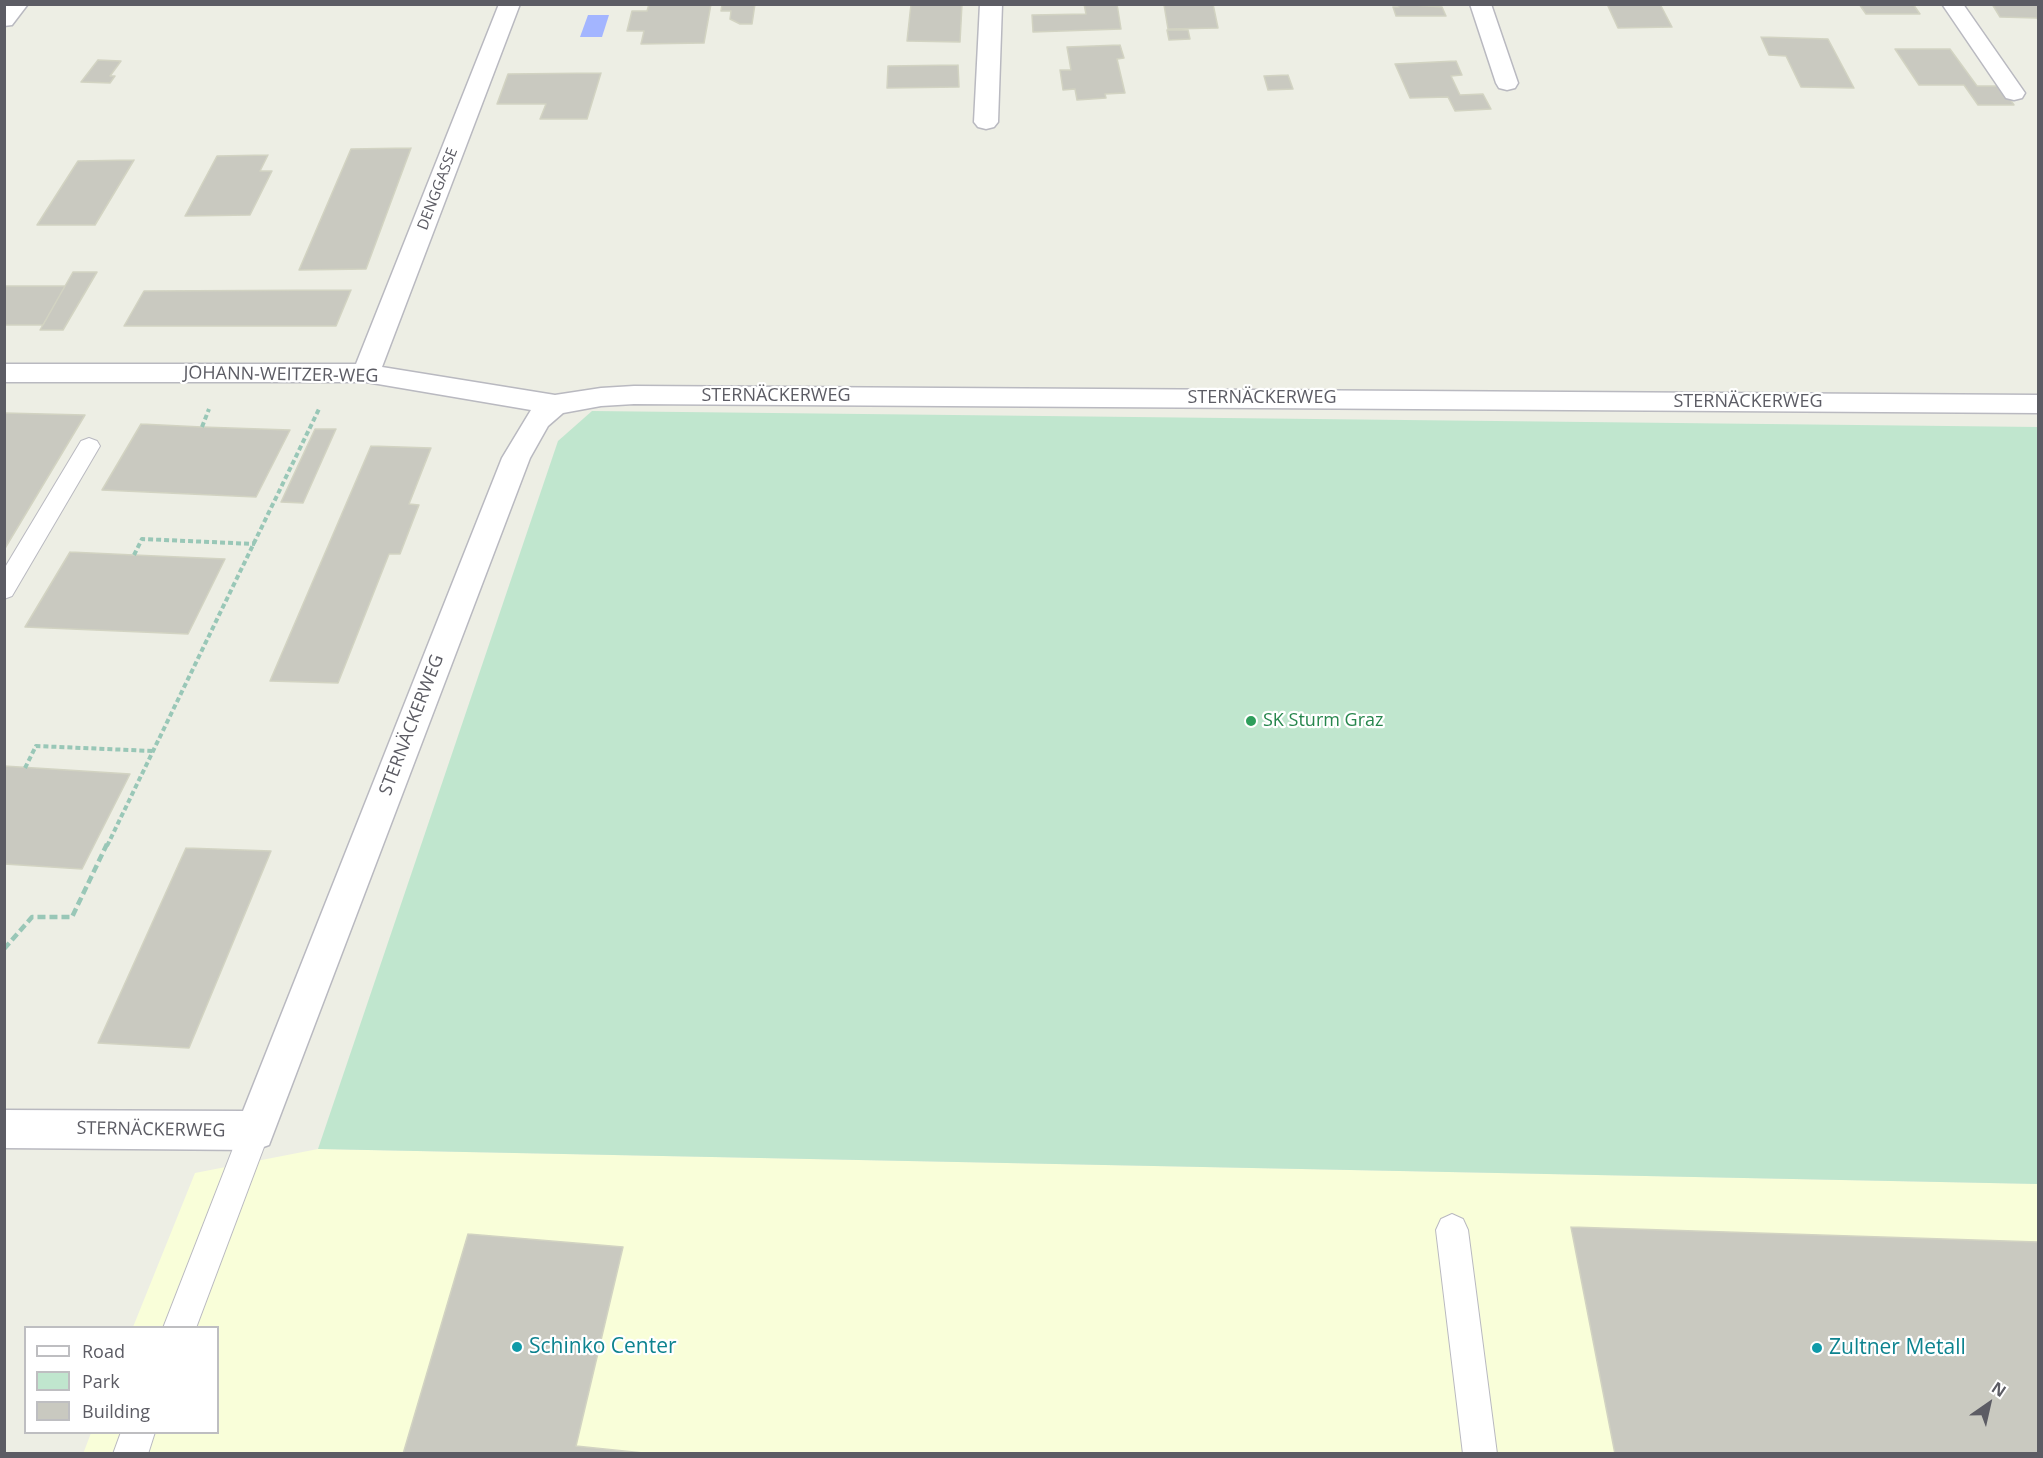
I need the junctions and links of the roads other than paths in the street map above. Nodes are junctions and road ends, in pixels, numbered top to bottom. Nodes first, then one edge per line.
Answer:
1 (18, 4) edge
2 (510, 4) edge
3 (991, 4) edge
4 (1480, 4) edge
5 (1953, 4) edge
6 (4, 20) edge
7 (1507, 83) dead end
8 (2014, 93) dead end
9 (986, 122) dead end
10 (4, 373) edge
11 (366, 373) junction
12 (2038, 404) edge
13 (555, 405) junction
14 (88, 446) dead end
15 (4, 590) edge
16 (4, 1128) edge
17 (255, 1131) junction
18 (1452, 1230) dead end
19 (180, 1326) edge
20 (137, 1434) edge
21 (130, 1454) edge
22 (1480, 1454) edge

1 - 6 street
2 - 11 street, DENGGASSE
3 - 9 street
4 - 7 street
5 - 8 street
10 - 11 street, JOHANN-WEITZER-WEG
11 - 13 street, JOHANN-WEITZER-WEG
12 - 13 street, STERNÄCKERWEG
13 - 17 street, STERNÄCKERWEG
14 - 15 lane
16 - 17 street, STERNÄCKERWEG
17 - 19 lane
18 - 22 lane
20 - 21 lane

